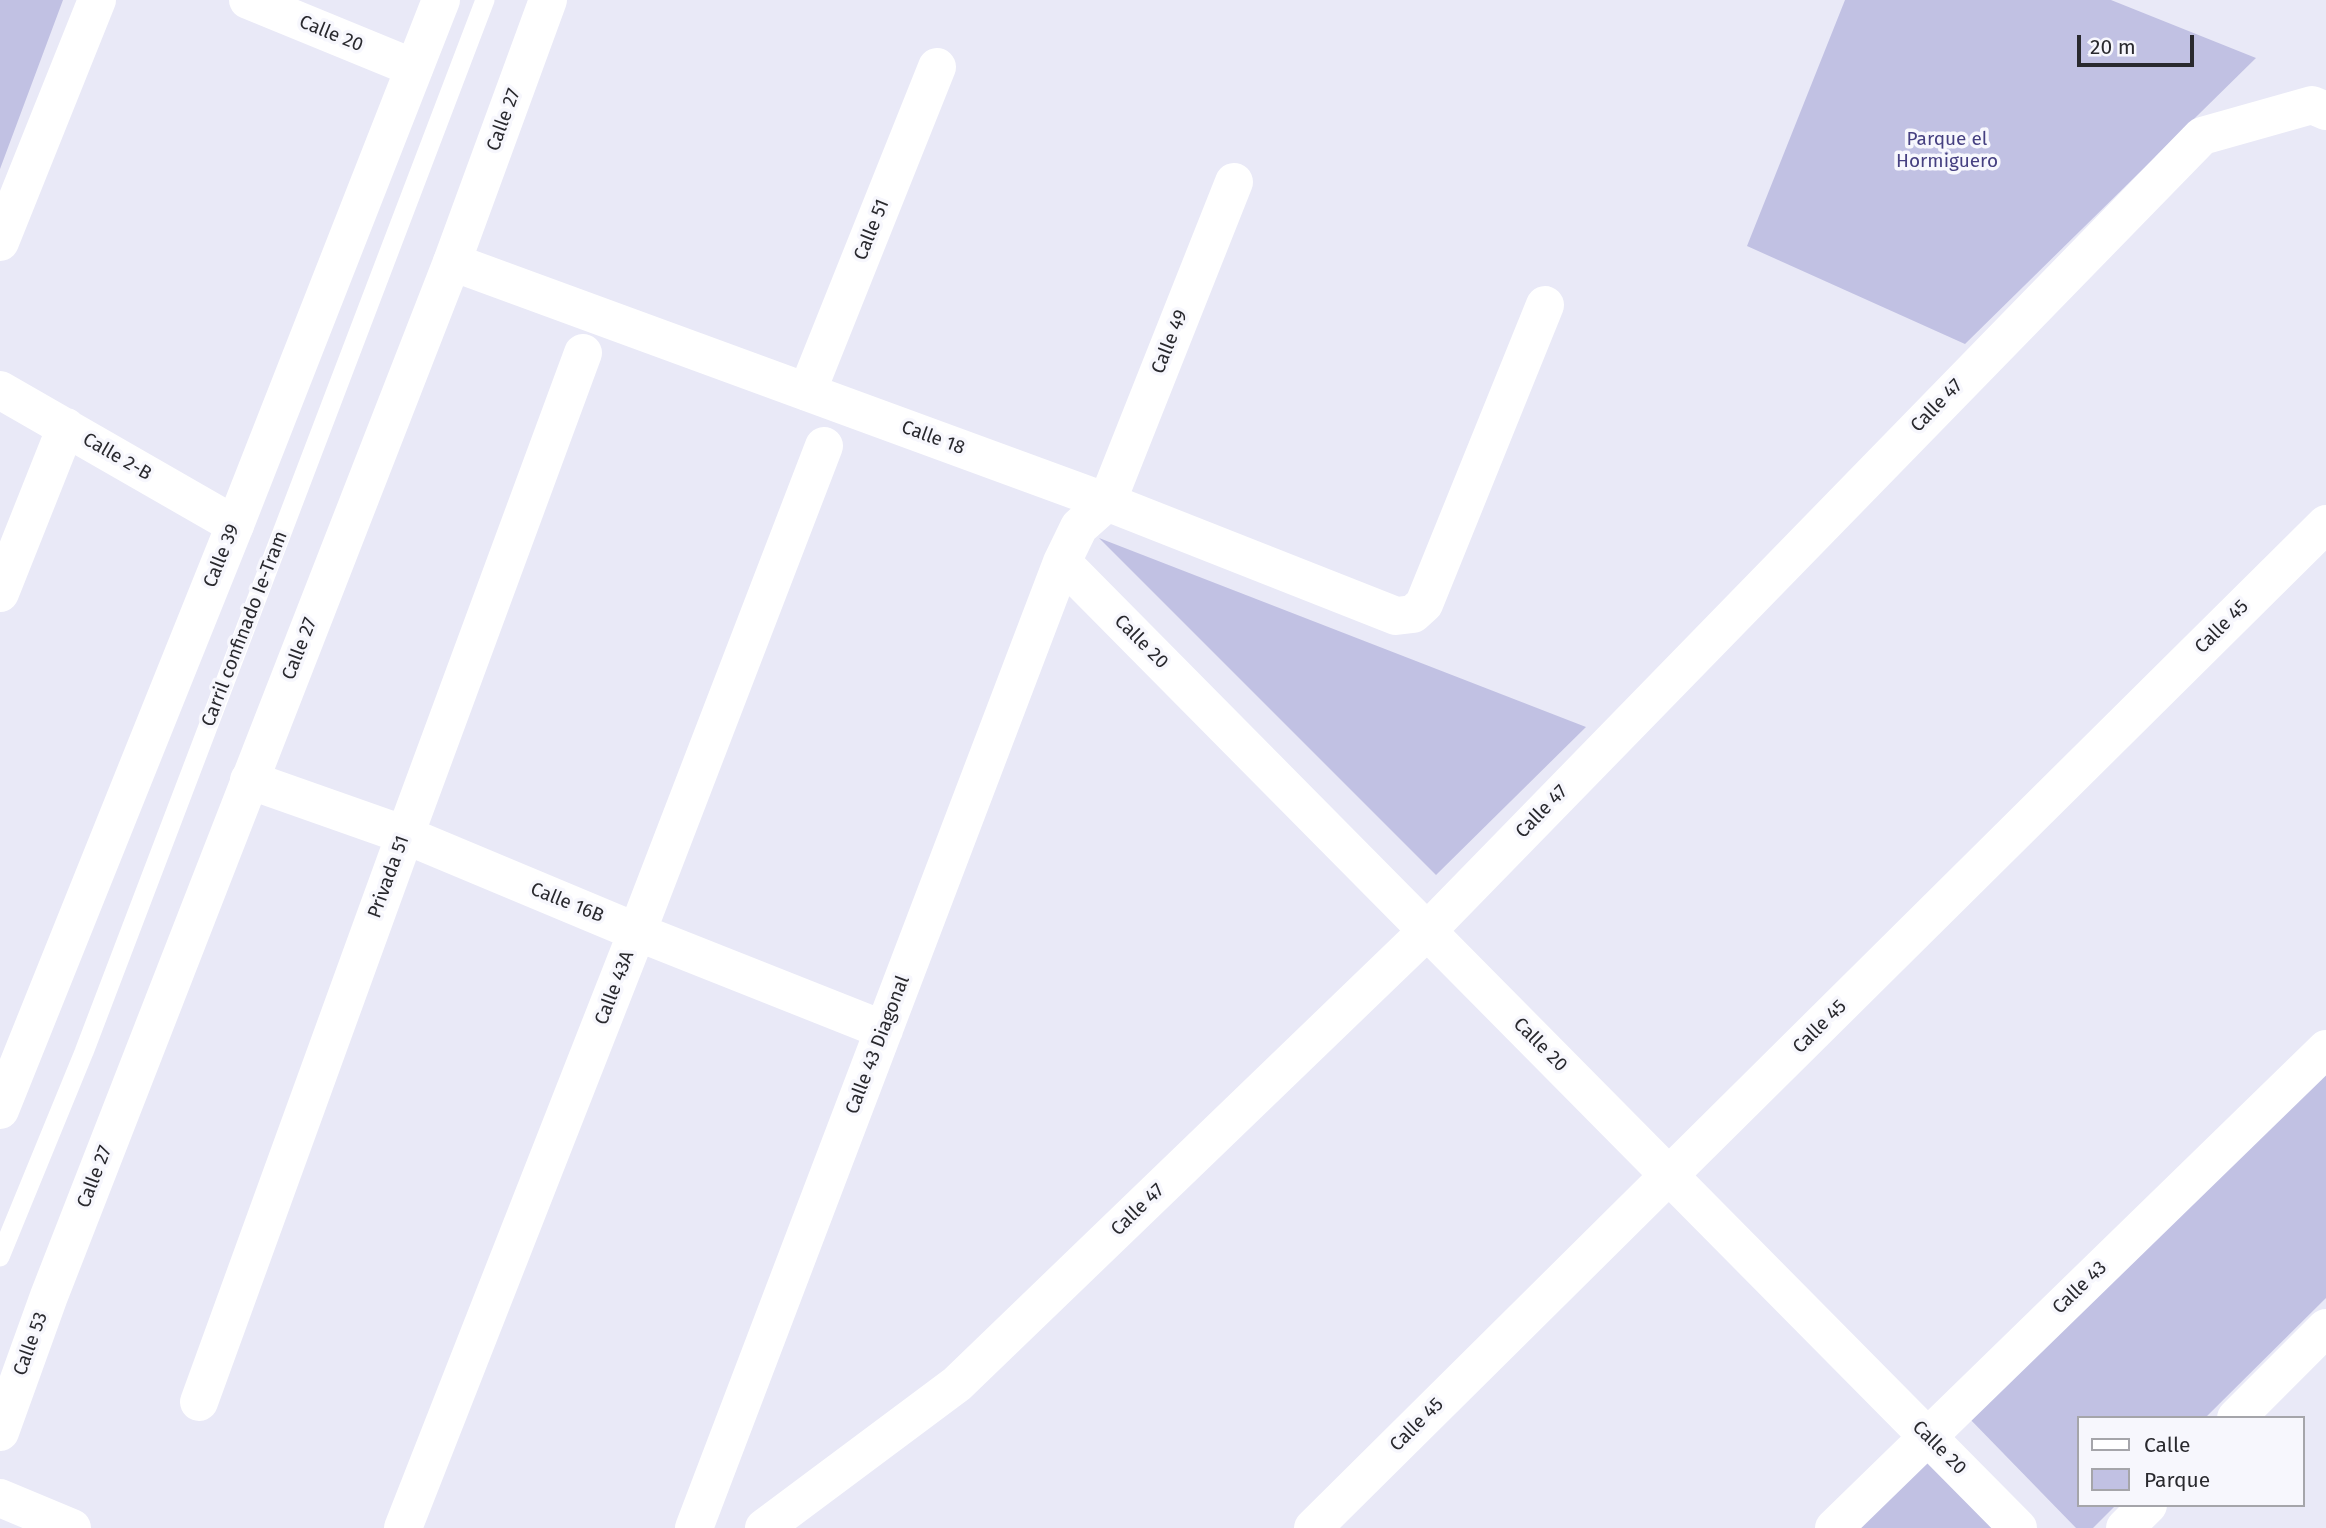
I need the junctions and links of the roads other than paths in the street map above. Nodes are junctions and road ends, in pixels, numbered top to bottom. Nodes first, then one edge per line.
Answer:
1 (97, 0) edge
2 (248, 0) edge
3 (441, 0) edge
4 (485, 0) edge
5 (548, 0) edge
6 (937, 67) dead end
7 (414, 68) junction
8 (2319, 108) edge
9 (1234, 182) dead end
10 (0, 242) edge
11 (452, 262) junction
12 (1545, 305) dead end
13 (583, 353) dead end
14 (0, 390) edge
15 (807, 392) junction
16 (66, 428) junction
17 (824, 446) dead end
18 (1107, 502) junction
19 (2326, 524) edge
20 (235, 525) junction
21 (1062, 562) junction
22 (0, 593) edge
23 (249, 780) junction
24 (405, 835) junction
25 (1427, 931) junction
26 (637, 932) junction
27 (884, 1030) junction
28 (2326, 1049) edge
29 (0, 1110) edge
30 (1670, 1176) junction
31 (0, 1256) edge
32 (49, 1296) joint
33 (2326, 1328) edge
34 (199, 1402) dead end
35 (2238, 1416) edge
36 (0, 1432) edge
37 (1928, 1436) junction
38 (0, 1498) edge
39 (2146, 1507) edge
40 (72, 1528) edge
41 (402, 1528) edge
42 (694, 1528) edge
43 (764, 1528) edge
44 (1313, 1528) edge
45 (1834, 1528) edge
46 (2018, 1528) edge
47 (2125, 1528) edge

1 - 10 street
2 - 7 street, Calle 20
3 - 7 street, Calle 39
4 - 31 lane, Carril confinado Ie-Tram
5 - 11 street, Calle 27
6 - 15 street, Calle 51
7 - 20 street, Calle 39
8 - 25 street, Calle 47
9 - 18 street, Calle 49
11 - 15 street, Calle 18
11 - 23 street, Calle 27
12 - 18 street, Calle 18
13 - 24 street, Privada 51
14 - 16 street, Calle 2-B
15 - 18 street, Calle 18
16 - 20 street, Calle 2-B
16 - 22 street
17 - 26 street, Calle 43A
18 - 21 street, Calle 43 Diagonal
19 - 30 street, Calle 45
20 - 29 street, Calle 39
21 - 25 street, Calle 20
21 - 27 street, Calle 43 Diagonal
23 - 24 street, Calle 16B
23 - 32 street, Calle 27
24 - 26 street, Calle 16B
24 - 34 street, Privada 51
25 - 30 street, Calle 20
25 - 43 street, Calle 47
26 - 27 street, Calle 16B
26 - 41 street, Calle 43A
27 - 42 street, Calle 43 Diagonal
28 - 37 street, Calle 43
30 - 37 street, Calle 20
30 - 44 street, Calle 45
32 - 36 street, Calle 53
33 - 35 street
37 - 45 street, Calle 43
37 - 46 street, Calle 20
38 - 40 street
39 - 47 street

